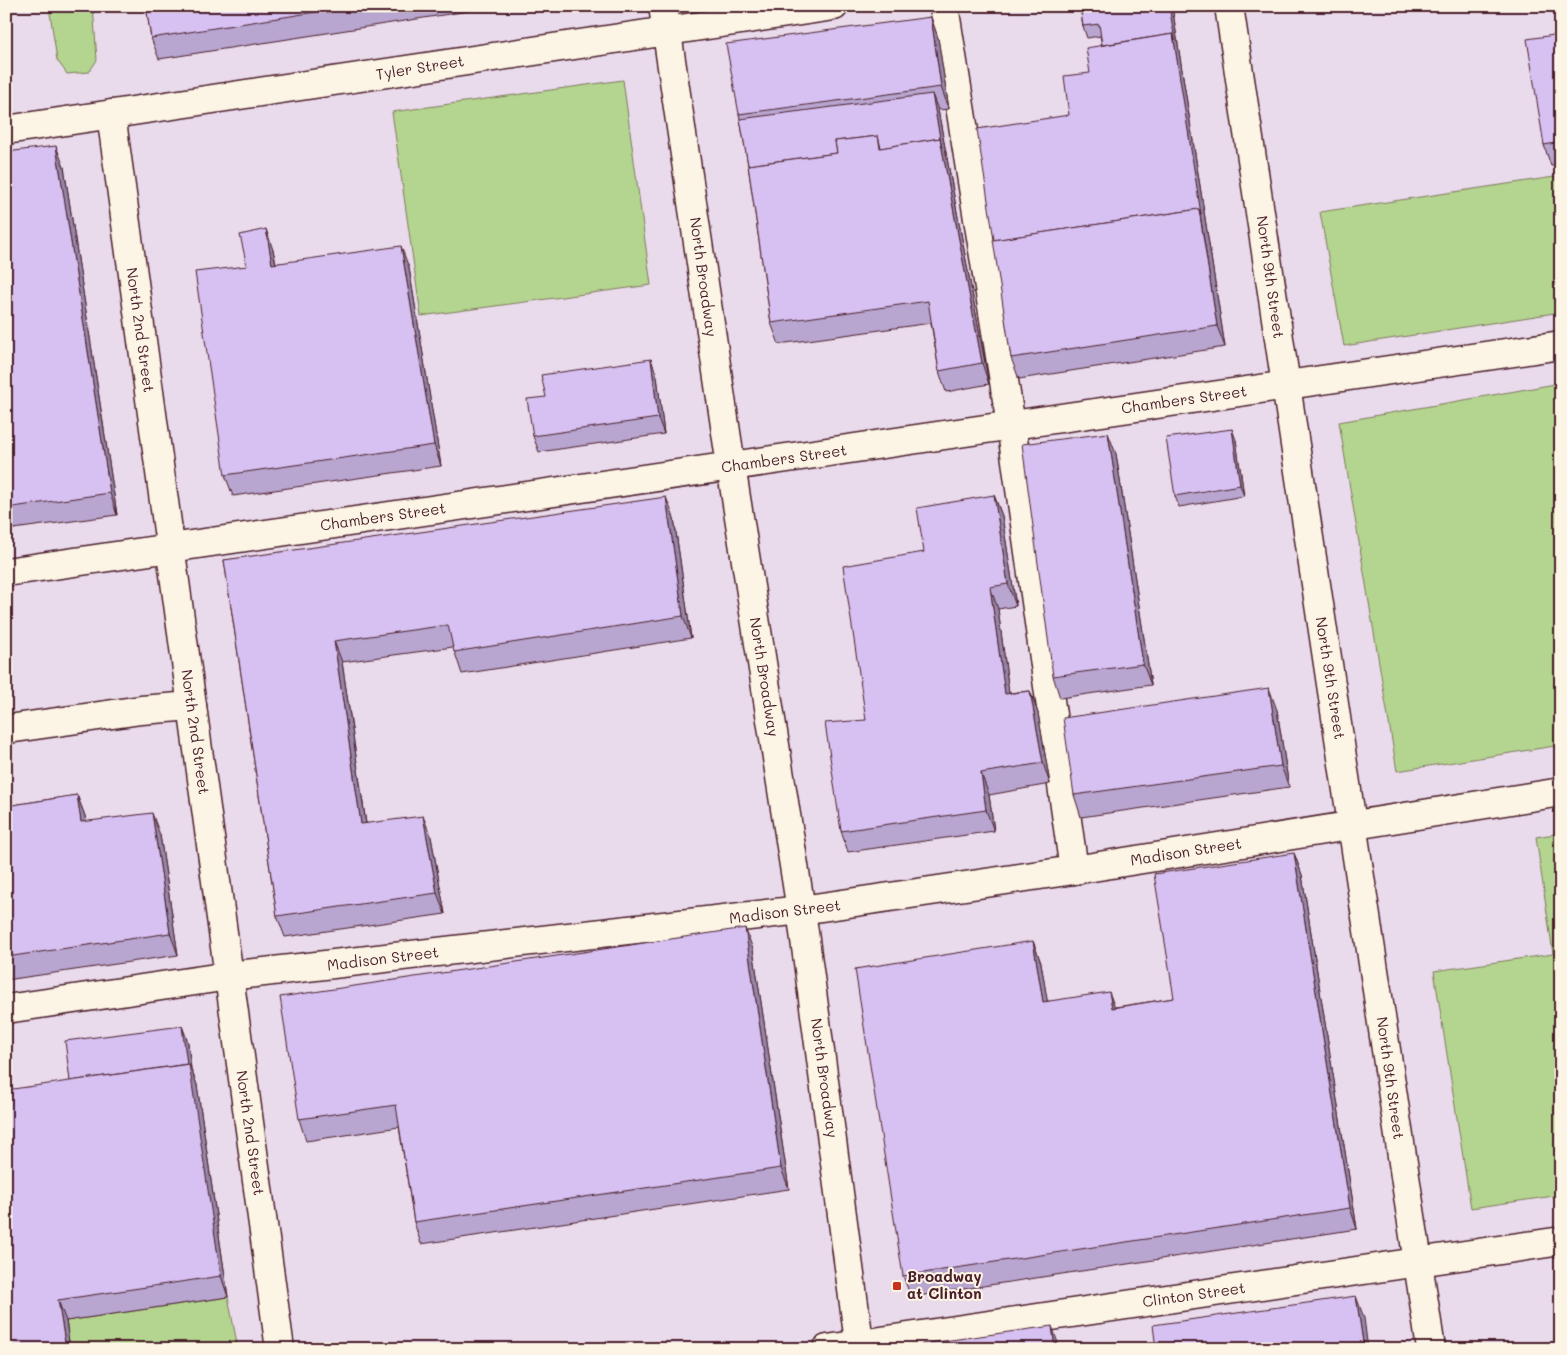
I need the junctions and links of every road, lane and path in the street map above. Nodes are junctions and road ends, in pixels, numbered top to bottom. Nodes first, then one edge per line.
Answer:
1 (834, 6) edge
2 (944, 6) edge
3 (1230, 6) edge
4 (665, 19) edge
5 (111, 114) junction
6 (6, 130) edge
7 (1561, 345) edge
8 (1286, 386) junction
9 (1011, 425) junction
10 (731, 466) junction
11 (170, 548) junction
12 (6, 572) edge
13 (192, 706) junction
14 (8, 729) dead end
15 (1561, 792) edge
16 (1353, 825) junction
17 (1074, 870) junction
18 (801, 910) junction
19 (229, 976) junction
20 (6, 1009) edge
21 (1561, 1241) edge
22 (1417, 1262) junction
23 (860, 1346) edge
24 (280, 1349) edge
25 (827, 1349) edge
26 (1431, 1349) edge

1 - 4 street, Tyler Street
2 - 9 street
3 - 8 street, North 9th Street
4 - 5 street, Tyler Street
4 - 10 street, North Broadway
5 - 6 street, Tyler Street
5 - 11 street, North 2nd Street
7 - 8 street, Chambers Street
8 - 9 street, Chambers Street
8 - 16 street, North 9th Street
9 - 10 street, Chambers Street
9 - 17 street
10 - 11 street, Chambers Street
10 - 18 street, North Broadway
11 - 12 street, Chambers Street
11 - 13 street, North 2nd Street
13 - 14 street
13 - 19 street, North 2nd Street
15 - 16 street, Madison Street
16 - 17 street, Madison Street
16 - 22 street, North 9th Street
17 - 18 street, Madison Street
18 - 19 street, Madison Street
18 - 23 street, North Broadway
19 - 20 street, Madison Street
19 - 24 street, North 2nd Street
21 - 22 street, Clinton Street
22 - 23 street, Clinton Street
22 - 26 street, North 9th Street
23 - 25 street, Clinton Street

